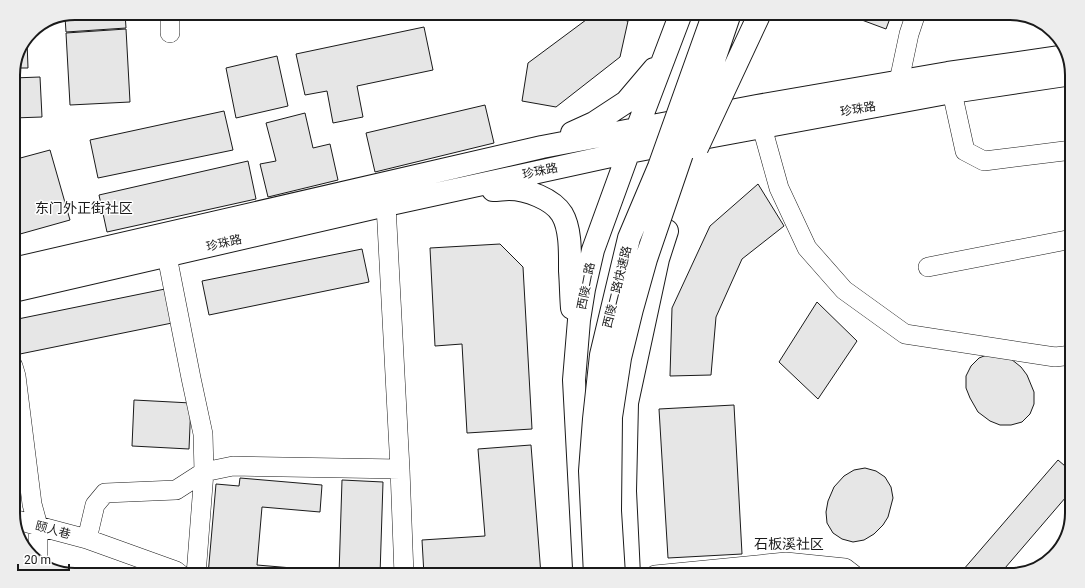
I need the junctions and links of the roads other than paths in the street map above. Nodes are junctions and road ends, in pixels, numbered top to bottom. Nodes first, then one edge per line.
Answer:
1 (170, 20) edge
2 (678, 20) edge
3 (712, 20) edge
4 (728, 20) edge
5 (739, 20) edge
6 (757, 20) edge
7 (914, 20) edge
8 (170, 33) dead end
9 (665, 56) junction
10 (1062, 57) edge
11 (1065, 75) edge
12 (899, 81) junction
13 (952, 92) junction
14 (704, 116) junction
15 (762, 127) junction
16 (637, 129) junction
17 (697, 138) junction
18 (542, 147) junction
19 (1065, 151) edge
20 (629, 152) junction
21 (428, 196) junction
22 (386, 205) junction
23 (664, 207) junction
24 (1065, 239) edge
25 (166, 256) junction
26 (20, 267) edge
27 (928, 267) dead end
28 (20, 289) edge
29 (1065, 356) edge
30 (574, 380) junction
31 (20, 454) edge
32 (400, 469) junction
33 (204, 472) junction
34 (20, 520) edge
35 (38, 526) junction
36 (87, 539) junction
37 (38, 553) edge
38 (168, 568) edge
39 (197, 568) edge
40 (404, 568) edge
41 (584, 568) edge
42 (595, 568) edge
43 (614, 568) edge
44 (629, 568) edge
45 (726, 568) edge
46 (845, 568) edge

1 - 8 street
2 - 9 main road, 西陵二路
3 - 42 main road, 西陵二路快速路, bridge
4 - 23 main road, 西陵二路快速路, bridge
5 - 14 main road
6 - 23 main road, bridge
7 - 12 street
9 - 16 main road, 西陵二路
9 - 18 main road
10 - 12 main road, 珍珠路
11 - 13 main road, 珍珠路
12 - 14 main road, 珍珠路
13 - 15 main road, 珍珠路
13 - 19 street
14 - 16 main road, 珍珠路
14 - 17 main road
15 - 17 main road, 珍珠路
15 - 29 street
16 - 18 main road, 珍珠路
16 - 20 main road, 西陵二路
17 - 20 main road, 珍珠路
17 - 44 main road
18 - 26 main road, 珍珠路
20 - 21 main road, 珍珠路
20 - 30 main road, 西陵二路
21 - 22 main road, 珍珠路
21 - 30 main road
22 - 25 main road, 珍珠路
22 - 32 street
23 - 43 main road, 西陵二路快速路, bridge
24 - 27 street
25 - 28 main road, 珍珠路
25 - 33 street
30 - 41 main road, 西陵二路
31 - 35 street
32 - 33 street
32 - 40 street
33 - 36 street
33 - 39 street
34 - 35 street, 颐人巷
35 - 36 street, 颐人巷
35 - 37 street
36 - 38 street, 颐人巷
45 - 46 street

